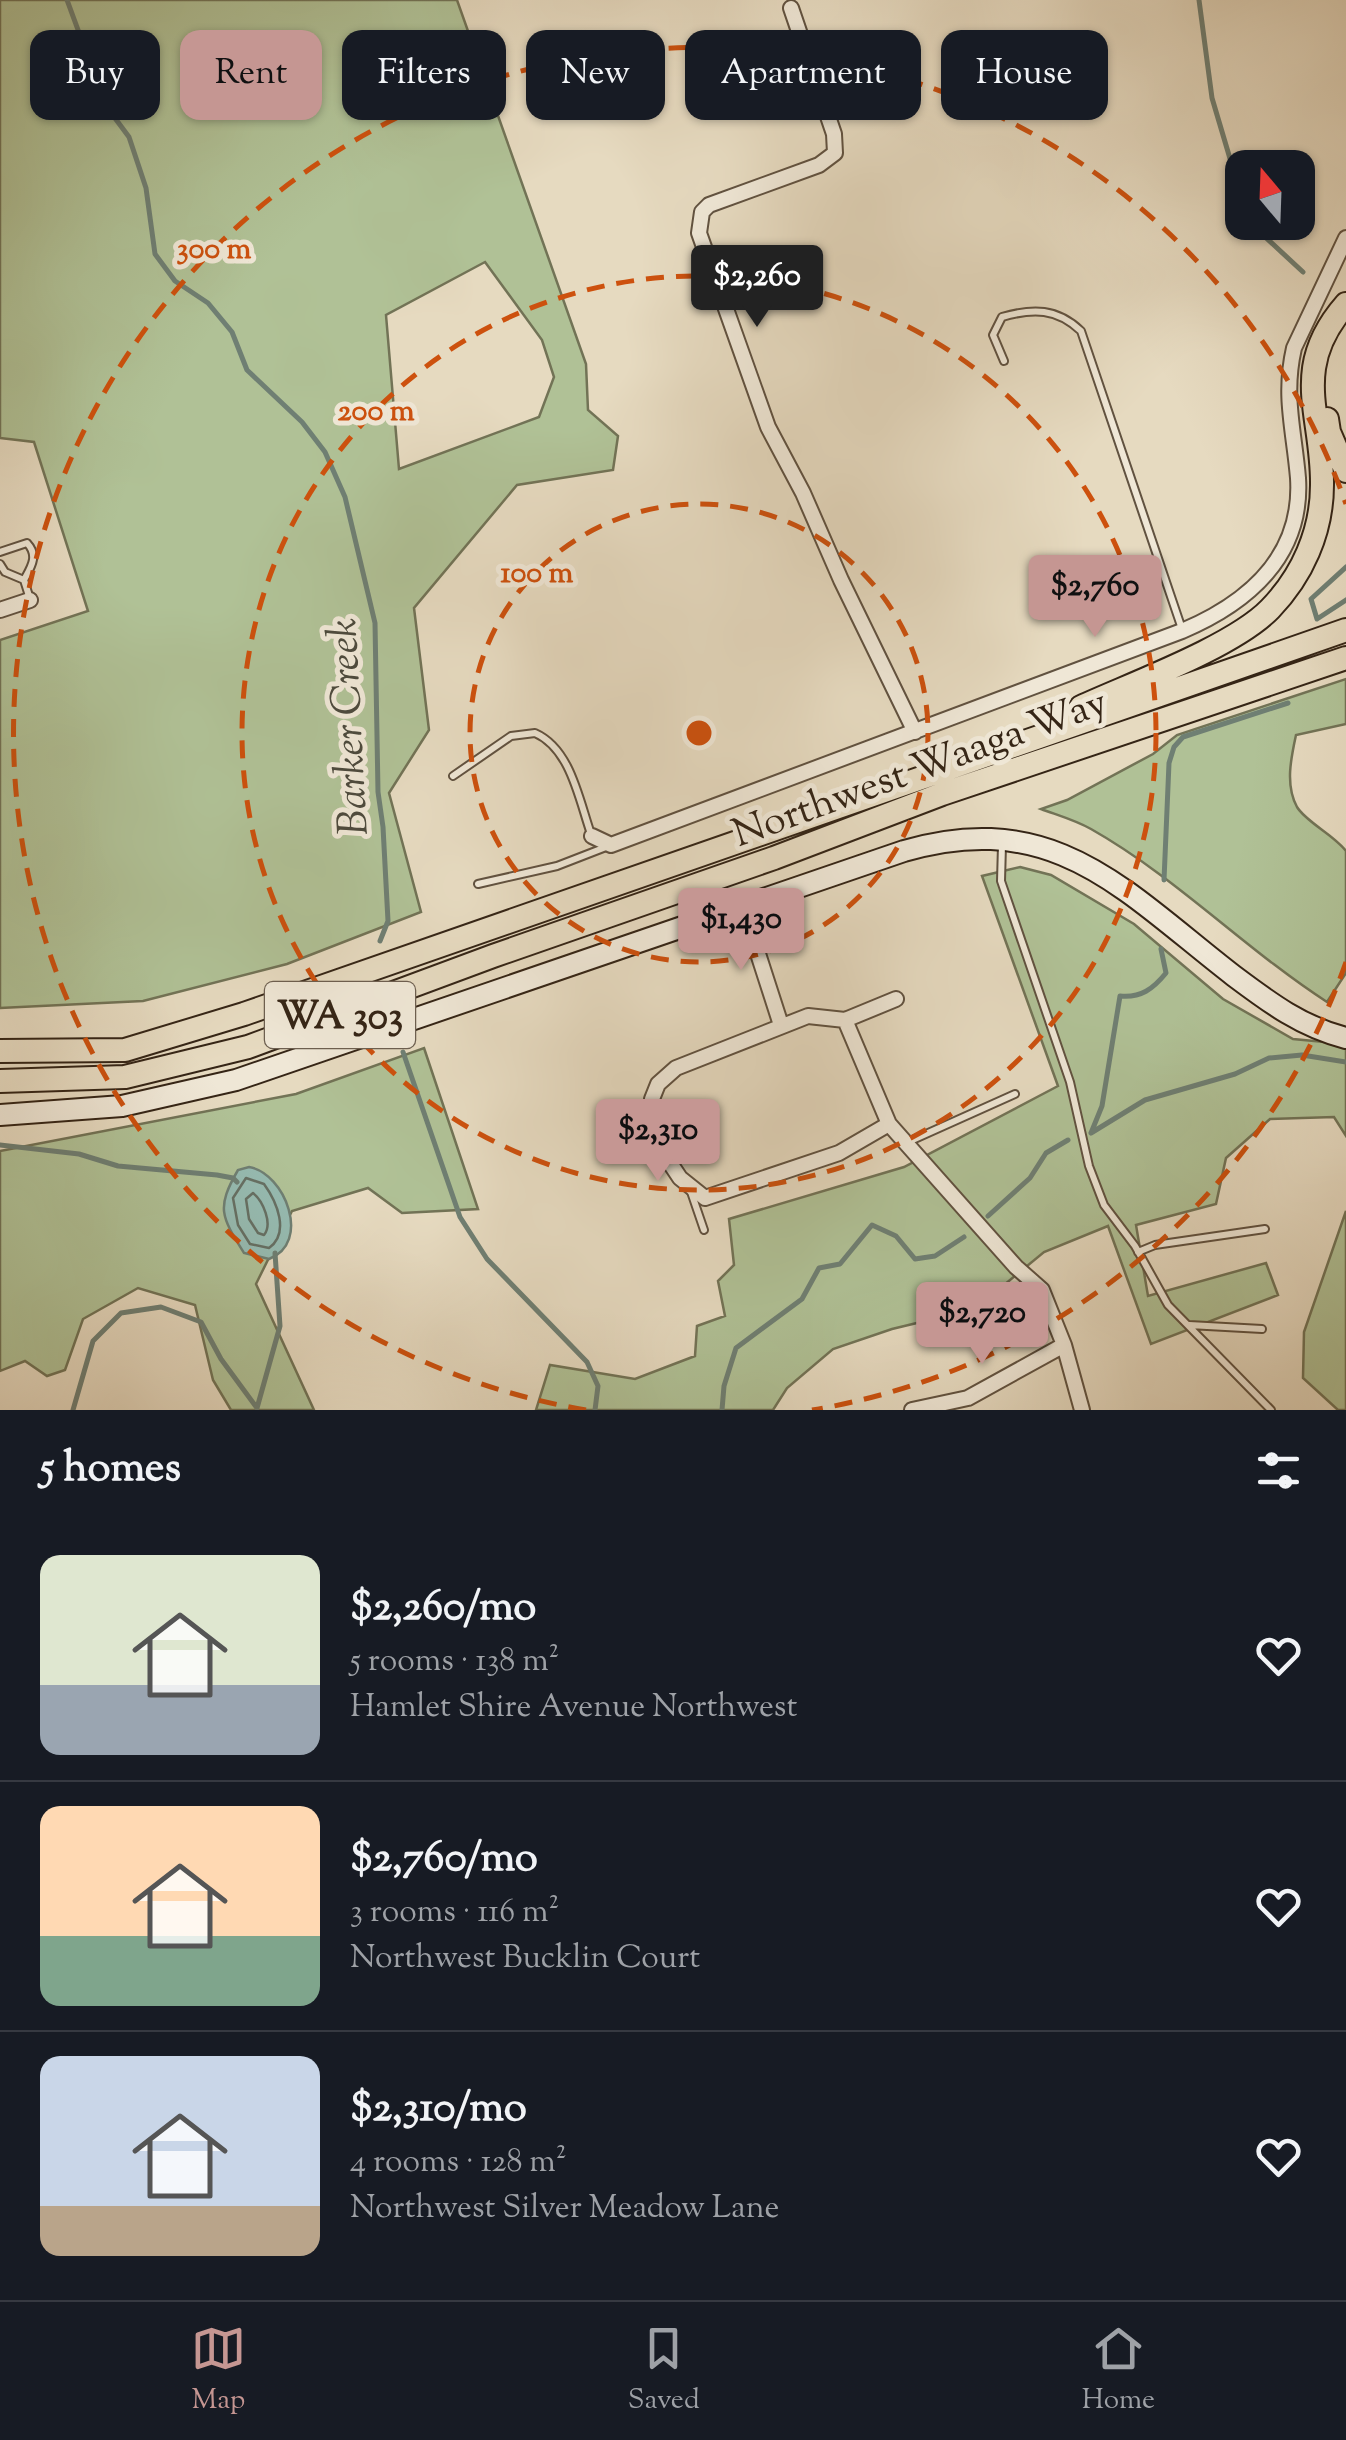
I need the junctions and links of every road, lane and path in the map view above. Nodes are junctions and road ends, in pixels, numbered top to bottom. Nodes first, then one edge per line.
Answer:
1 (790, 8) dead end
2 (1346, 238) edge
3 (1346, 304) edge
4 (1346, 326) edge
5 (1004, 360) dead end
6 (1346, 472) edge
7 (0, 552) edge
8 (0, 564) edge
9 (24, 580) junction
10 (30, 600) joint
11 (0, 610) edge
12 (1182, 630) junction
13 (1346, 630) edge
14 (1346, 658) edge
15 (1346, 667) edge
16 (1257, 689) junction
17 (915, 732) junction
18 (950, 767) junction
19 (454, 776) dead end
20 (592, 836) joint
21 (1003, 838) junction
22 (611, 844) junction
23 (478, 884) dead end
24 (743, 906) junction
25 (896, 999) dead end
26 (845, 1020) junction
27 (781, 1025) junction
28 (1346, 1038) edge
29 (0, 1051) edge
30 (0, 1081) edge
31 (1014, 1094) dead end
32 (0, 1115) edge
33 (889, 1124) junction
34 (907, 1142) junction
35 (690, 1188) junction
36 (704, 1230) dead end
37 (1265, 1230) dead end
38 (1138, 1252) junction
39 (1188, 1325) junction
40 (1262, 1329) dead end
41 (1064, 1345) junction
42 (912, 1410) edge
43 (1082, 1410) edge
44 (1270, 1410) edge

1 - 17 street
2 - 12 street
3 - 18 highway
4 - 6 highway
5 - 12 lane
7 - 9 lane
8 - 9 lane
9 - 10 lane
10 - 11 street
12 - 17 street
13 - 18 highway, Northwest Waaga Way / WA 303
14 - 16 highway, Northwest Waaga Way / WA 303
15 - 16 highway
16 - 30 highway, Northwest Waaga Way / WA 303
17 - 22 street
18 - 29 highway, Northwest Waaga Way / WA 303
19 - 20 lane
20 - 22 street
21 - 24 main road
21 - 28 main road
21 - 38 lane
22 - 23 lane
24 - 27 street
24 - 32 main road
25 - 26 street
26 - 27 street
26 - 33 street
27 - 35 street
31 - 34 lane
33 - 34 street
33 - 35 street
34 - 41 street
35 - 36 lane
37 - 38 lane
38 - 39 lane
39 - 40 lane
39 - 44 lane
41 - 42 street
41 - 43 street

